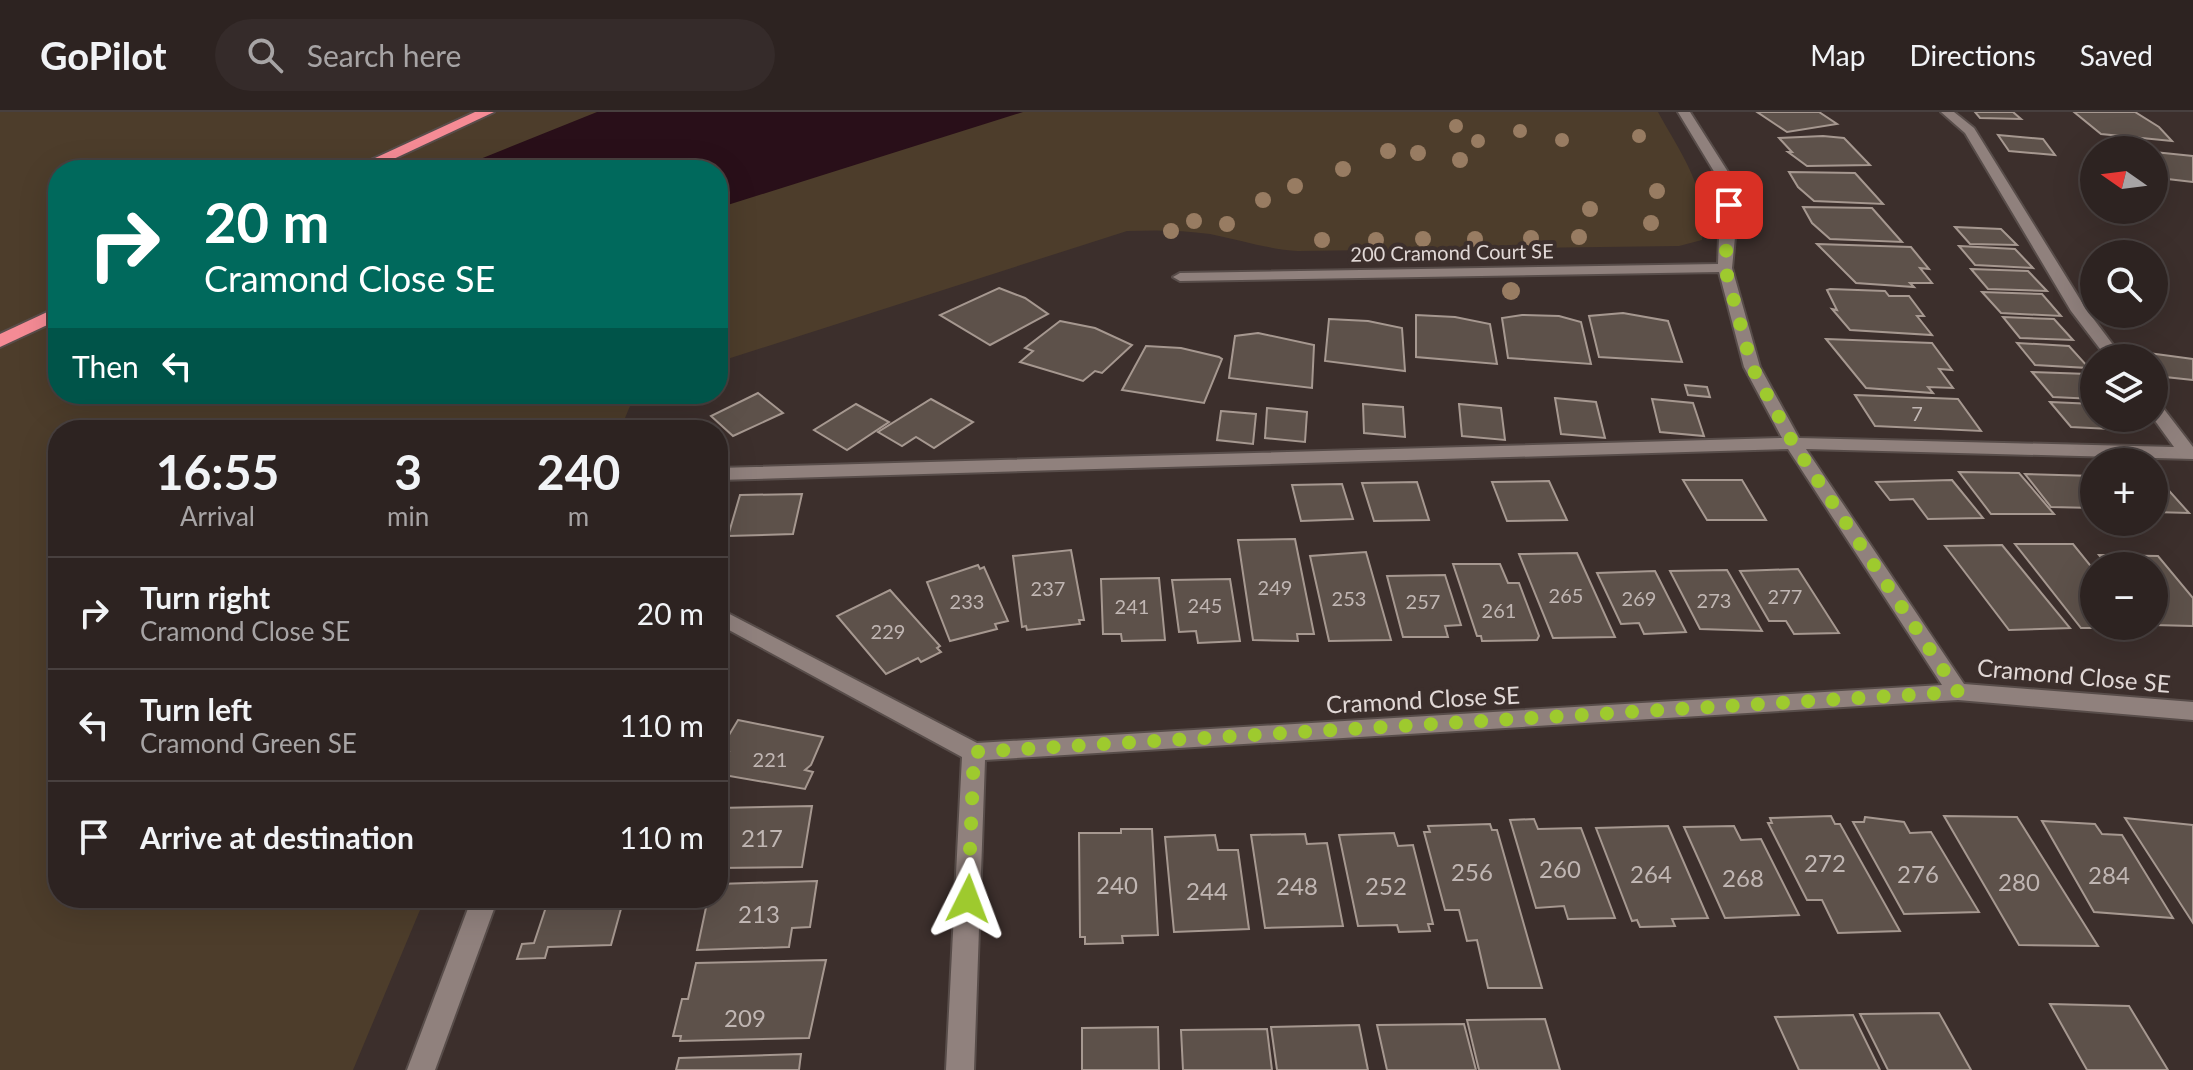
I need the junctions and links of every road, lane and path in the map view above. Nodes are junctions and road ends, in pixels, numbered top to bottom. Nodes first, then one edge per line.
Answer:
1 (487, 112) edge
2 (1684, 112) edge
3 (1947, 112) edge
4 (379, 160) edge
5 (1725, 268) junction
6 (1180, 277) dead end
7 (48, 318) edge
8 (0, 341) edge
9 (2104, 344) edge
10 (2168, 425) edge
11 (1793, 443) junction
12 (2190, 452) edge
13 (728, 474) edge
14 (728, 620) edge
15 (1958, 692) junction
16 (2193, 711) edge
17 (974, 752) junction
18 (481, 908) edge
19 (421, 1070) edge
20 (960, 1070) edge

1 - 4 highway
2 - 5 street
3 - 9 street
5 - 6 street, 200 Cramond Court SE
5 - 11 street
7 - 8 highway
10 - 12 street
11 - 12 street
11 - 13 street
11 - 15 street
14 - 17 street
15 - 16 street, Cramond Close SE
15 - 17 street, Cramond Close SE
17 - 20 street
18 - 19 street

